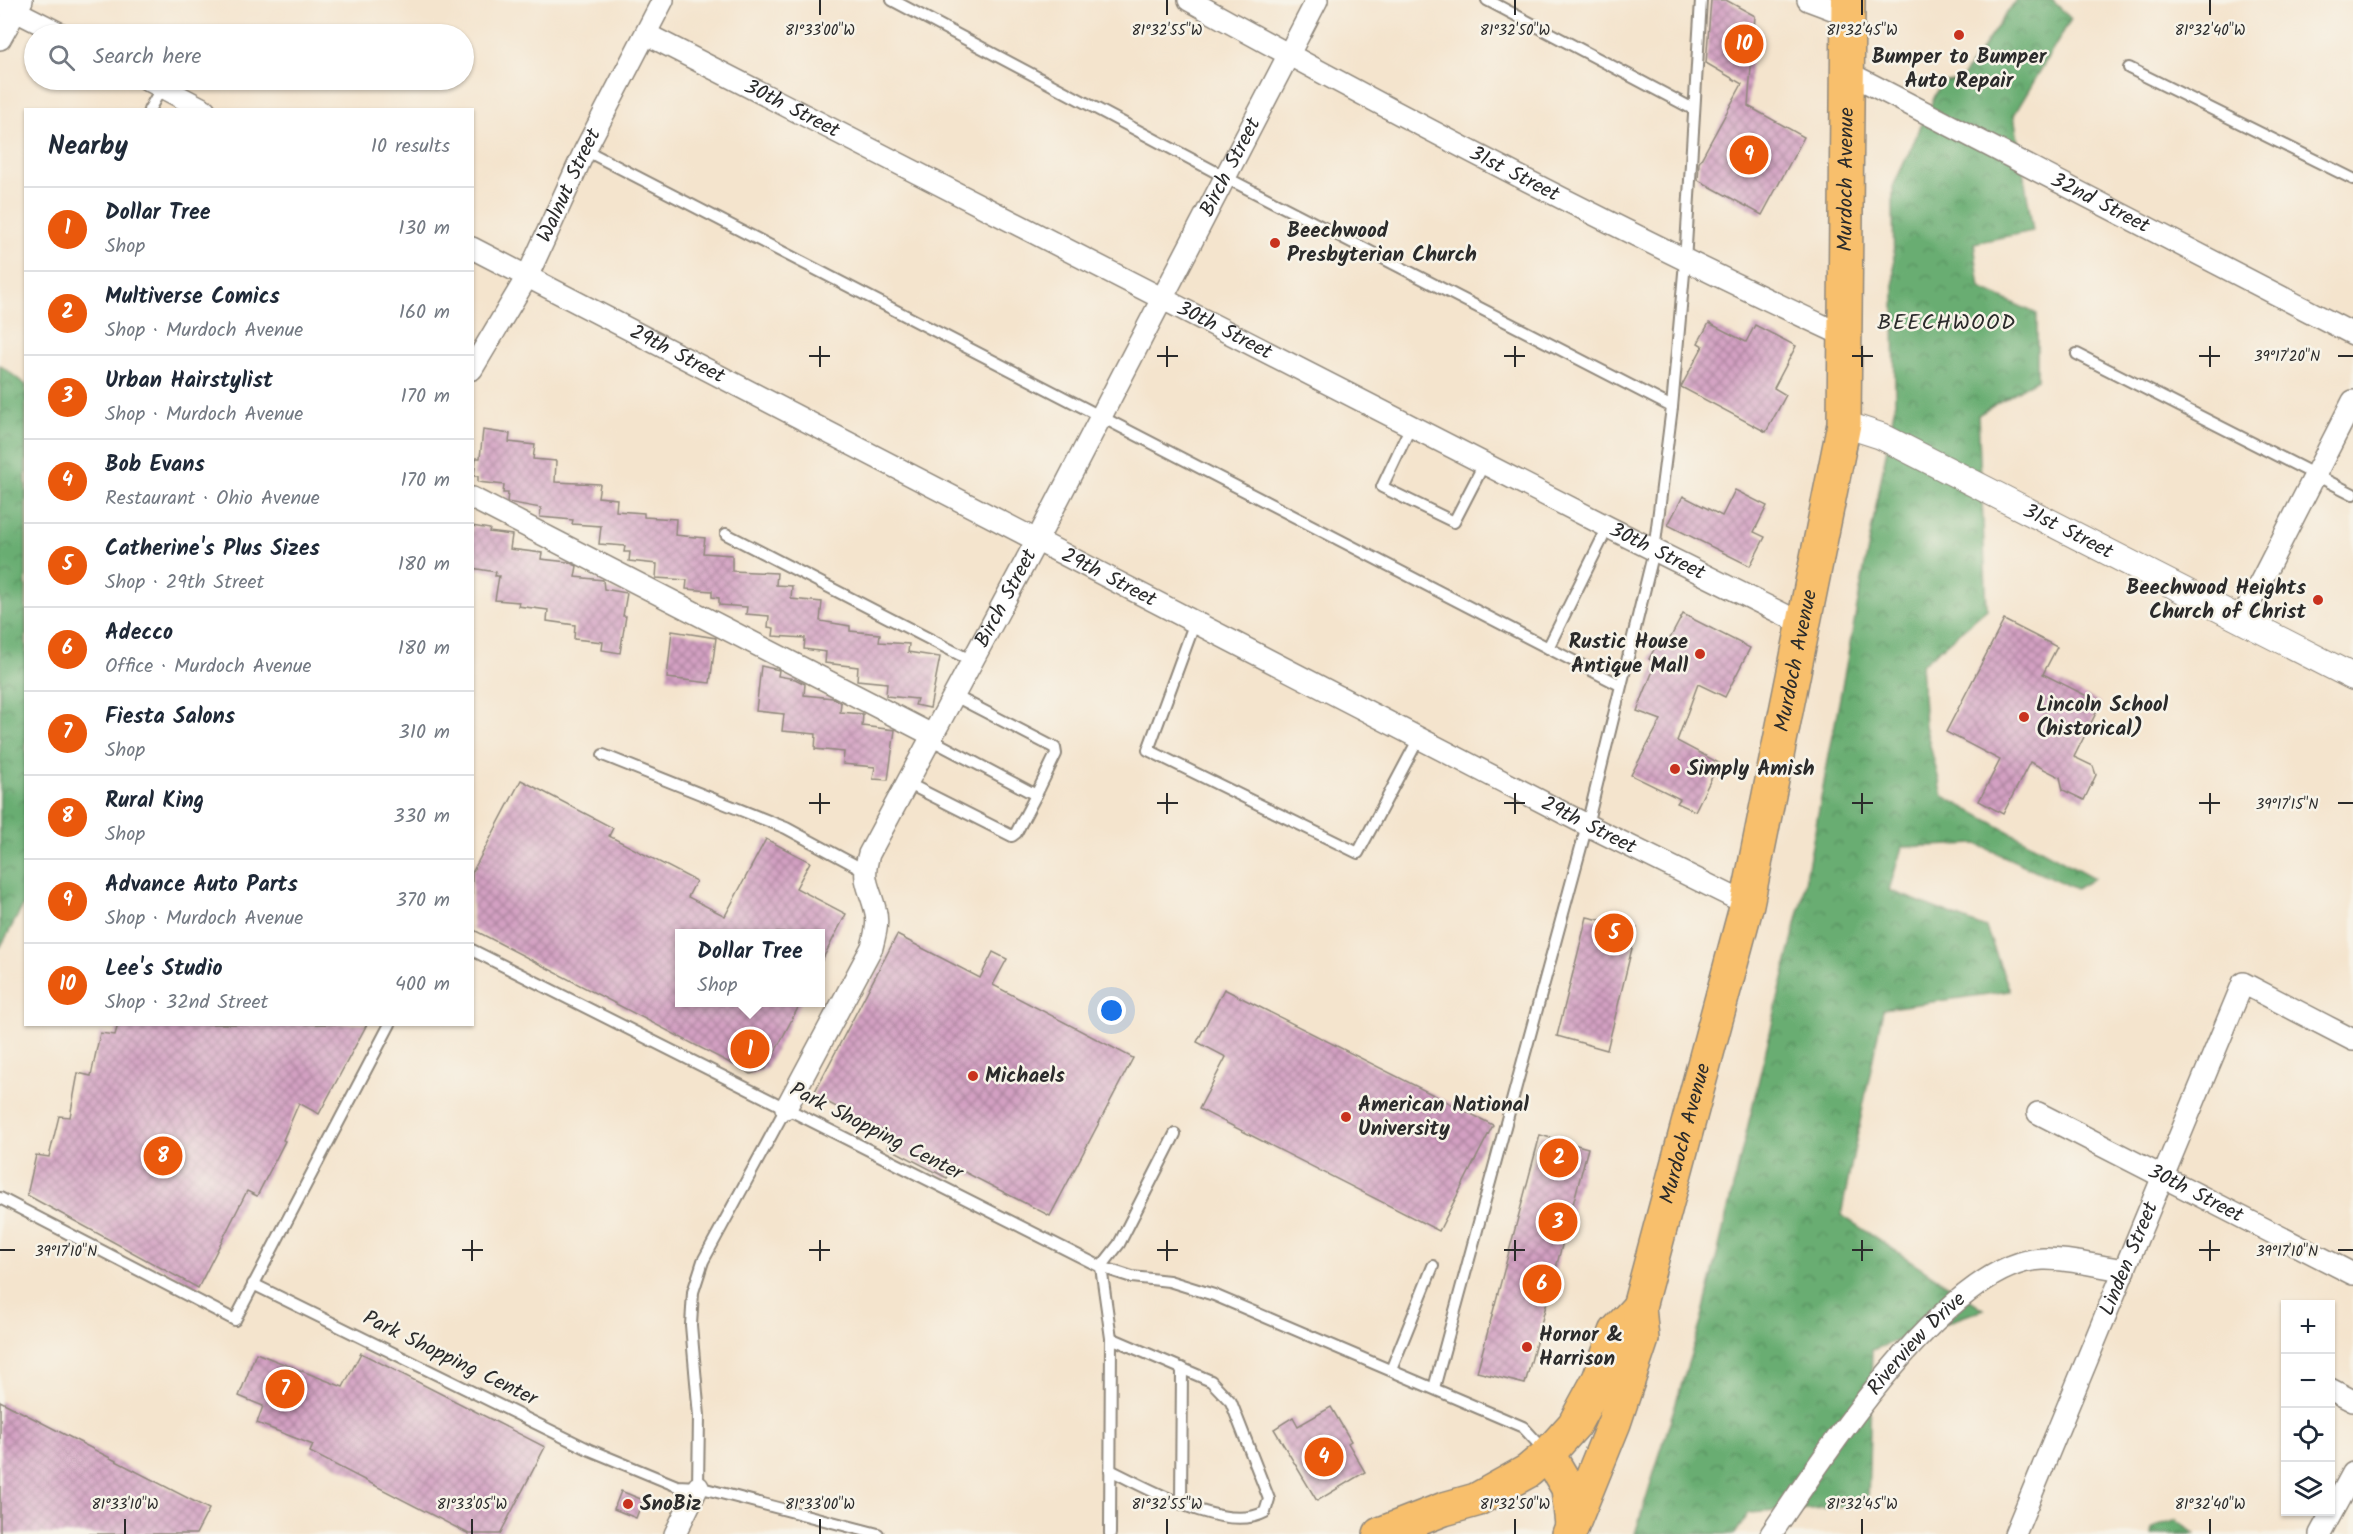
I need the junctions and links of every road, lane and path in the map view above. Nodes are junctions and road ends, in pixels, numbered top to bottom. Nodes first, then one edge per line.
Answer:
1 (663, 0) edge
2 (892, 0) edge
3 (1189, 0) edge
4 (1317, 0) edge
5 (1487, 0) edge
6 (1701, 0) edge
7 (1808, 0) edge
8 (12, 5) edge
9 (1848, 8) edge
10 (44, 24) edge
11 (646, 34) junction
12 (0, 39) edge
13 (1288, 55) junction
14 (2129, 68) dead end
15 (1847, 72) junction
16 (153, 90) edge
17 (168, 90) edge
18 (149, 108) edge
19 (202, 108) edge
20 (1693, 109) junction
21 (585, 150) junction
22 (1225, 177) junction
23 (2353, 179) edge
24 (474, 249) edge
25 (1685, 262) junction
26 (527, 277) junction
27 (1162, 298) junction
28 (2353, 334) edge
29 (1847, 337) junction
30 (2077, 354) dead end
31 (474, 366) edge
32 (2353, 401) edge
33 (1672, 407) junction
34 (1101, 417) junction
35 (1845, 424) junction
36 (1411, 426) junction
37 (1484, 464) junction
38 (2316, 475) junction
39 (2353, 494) edge
40 (474, 499) edge
41 (1608, 527) junction
42 (726, 534) dead end
43 (1037, 540) junction
44 (1654, 551) junction
45 (2241, 620) junction
46 (1195, 622) junction
47 (1803, 624) junction
48 (1548, 648) junction
49 (972, 661) junction
50 (2353, 677) edge
51 (1620, 686) junction
52 (953, 695) junction
53 (931, 737) junction
54 (1419, 738) junction
55 (603, 755) dead end
56 (907, 783) junction
57 (1036, 795) junction
58 (1587, 825) junction
59 (864, 870) junction
60 (1747, 904) junction
61 (474, 951) edge
62 (389, 1026) edge
63 (2353, 1040) edge
64 (786, 1108) junction
65 (2038, 1113) dead end
66 (1175, 1134) dead end
67 (2163, 1177) junction
68 (0, 1198) edge
69 (1433, 1266) dead end
70 (1101, 1267) junction
71 (2125, 1270) junction
72 (2353, 1274) edge
73 (253, 1284) junction
74 (1639, 1307) junction
75 (1111, 1338) junction
76 (1182, 1368) junction
77 (1391, 1370) junction
78 (1434, 1389) junction
79 (2335, 1391) edge
80 (2353, 1401) edge
81 (1548, 1454) junction
82 (1110, 1470) junction
83 (2353, 1473) edge
84 (698, 1487) junction
85 (1181, 1502) junction
86 (1571, 1529) edge
87 (675, 1534) edge
88 (878, 1534) edge
89 (1110, 1534) edge
90 (1380, 1534) edge
91 (1771, 1534) edge
92 (2015, 1534) edge
93 (2320, 1534) edge

1 - 11 street, Walnut Street
2 - 22 lane
3 - 13 street, 31st Street
4 - 13 street, Birch Street
5 - 20 lane
6 - 20 lane
7 - 9 street
8 - 10 street
8 - 12 street
9 - 15 main road, Murdoch Avenue
11 - 21 street, Walnut Street
11 - 27 street, 30th Street
13 - 22 street, Birch Street
13 - 25 street, 31st Street
14 - 23 lane
15 - 28 street, 32nd Street
15 - 29 main road, Murdoch Avenue
16 - 18 lane
17 - 19 street
20 - 25 lane
21 - 26 street, Walnut Street
21 - 34 lane
22 - 27 street, Birch Street
22 - 33 lane
24 - 26 street, 29th Street
25 - 29 street, 31st Street
25 - 33 lane
26 - 31 street, Walnut Street
26 - 43 street, 29th Street
27 - 34 street, Birch Street
27 - 36 street, 30th Street
29 - 35 main road, Murdoch Avenue
30 - 38 lane
32 - 38 street
33 - 44 lane
34 - 43 street, Birch Street
34 - 48 lane
35 - 45 street, 31st Street
35 - 47 main road, Murdoch Avenue
36 - 37 street, 30th Street
36 - 37 lane
37 - 41 street, 30th Street
38 - 39 lane
38 - 45 street
40 - 53 street
41 - 44 street, 30th Street
41 - 48 lane
42 - 49 lane
43 - 46 street, 29th Street
43 - 49 street, Birch Street
44 - 47 street, 30th Street
44 - 51 lane
45 - 50 street, 31st Street
46 - 54 street, 29th Street
46 - 54 lane
47 - 60 main road, Murdoch Avenue
48 - 51 lane
49 - 52 street, Birch Street
51 - 58 lane
52 - 53 street, Birch Street
52 - 57 lane
53 - 56 street, Birch Street
53 - 57 lane
54 - 58 street, 29th Street
55 - 59 lane
56 - 57 lane
56 - 59 street, Birch Street
58 - 60 street, 29th Street
58 - 78 lane
59 - 64 street
60 - 74 main road, Murdoch Avenue
61 - 64 lane, Park Shopping Center
62 - 73 lane
63 - 67 street, Linden Street
64 - 70 lane, Park Shopping Center
64 - 84 lane
65 - 67 street, 30th Street
66 - 70 lane
67 - 71 street, Linden Street
67 - 72 street, 30th Street
68 - 73 lane
69 - 77 lane
70 - 75 lane
70 - 77 lane, Park Shopping Center
71 - 91 street, Riverview Drive
71 - 92 street, Linden Street
73 - 84 lane, Park Shopping Center
74 - 81 main road, Murdoch Avenue
74 - 86 main road, Murdoch Avenue
75 - 76 lane
75 - 82 lane
76 - 85 lane
76 - 85 lane
77 - 78 lane, Park Shopping Center
78 - 81 lane, Park Shopping Center
79 - 80 street
81 - 86 main road
81 - 90 main road, Murdoch Avenue
82 - 85 lane
82 - 89 lane
83 - 93 street
84 - 87 street
84 - 88 lane, Park Shopping Center

